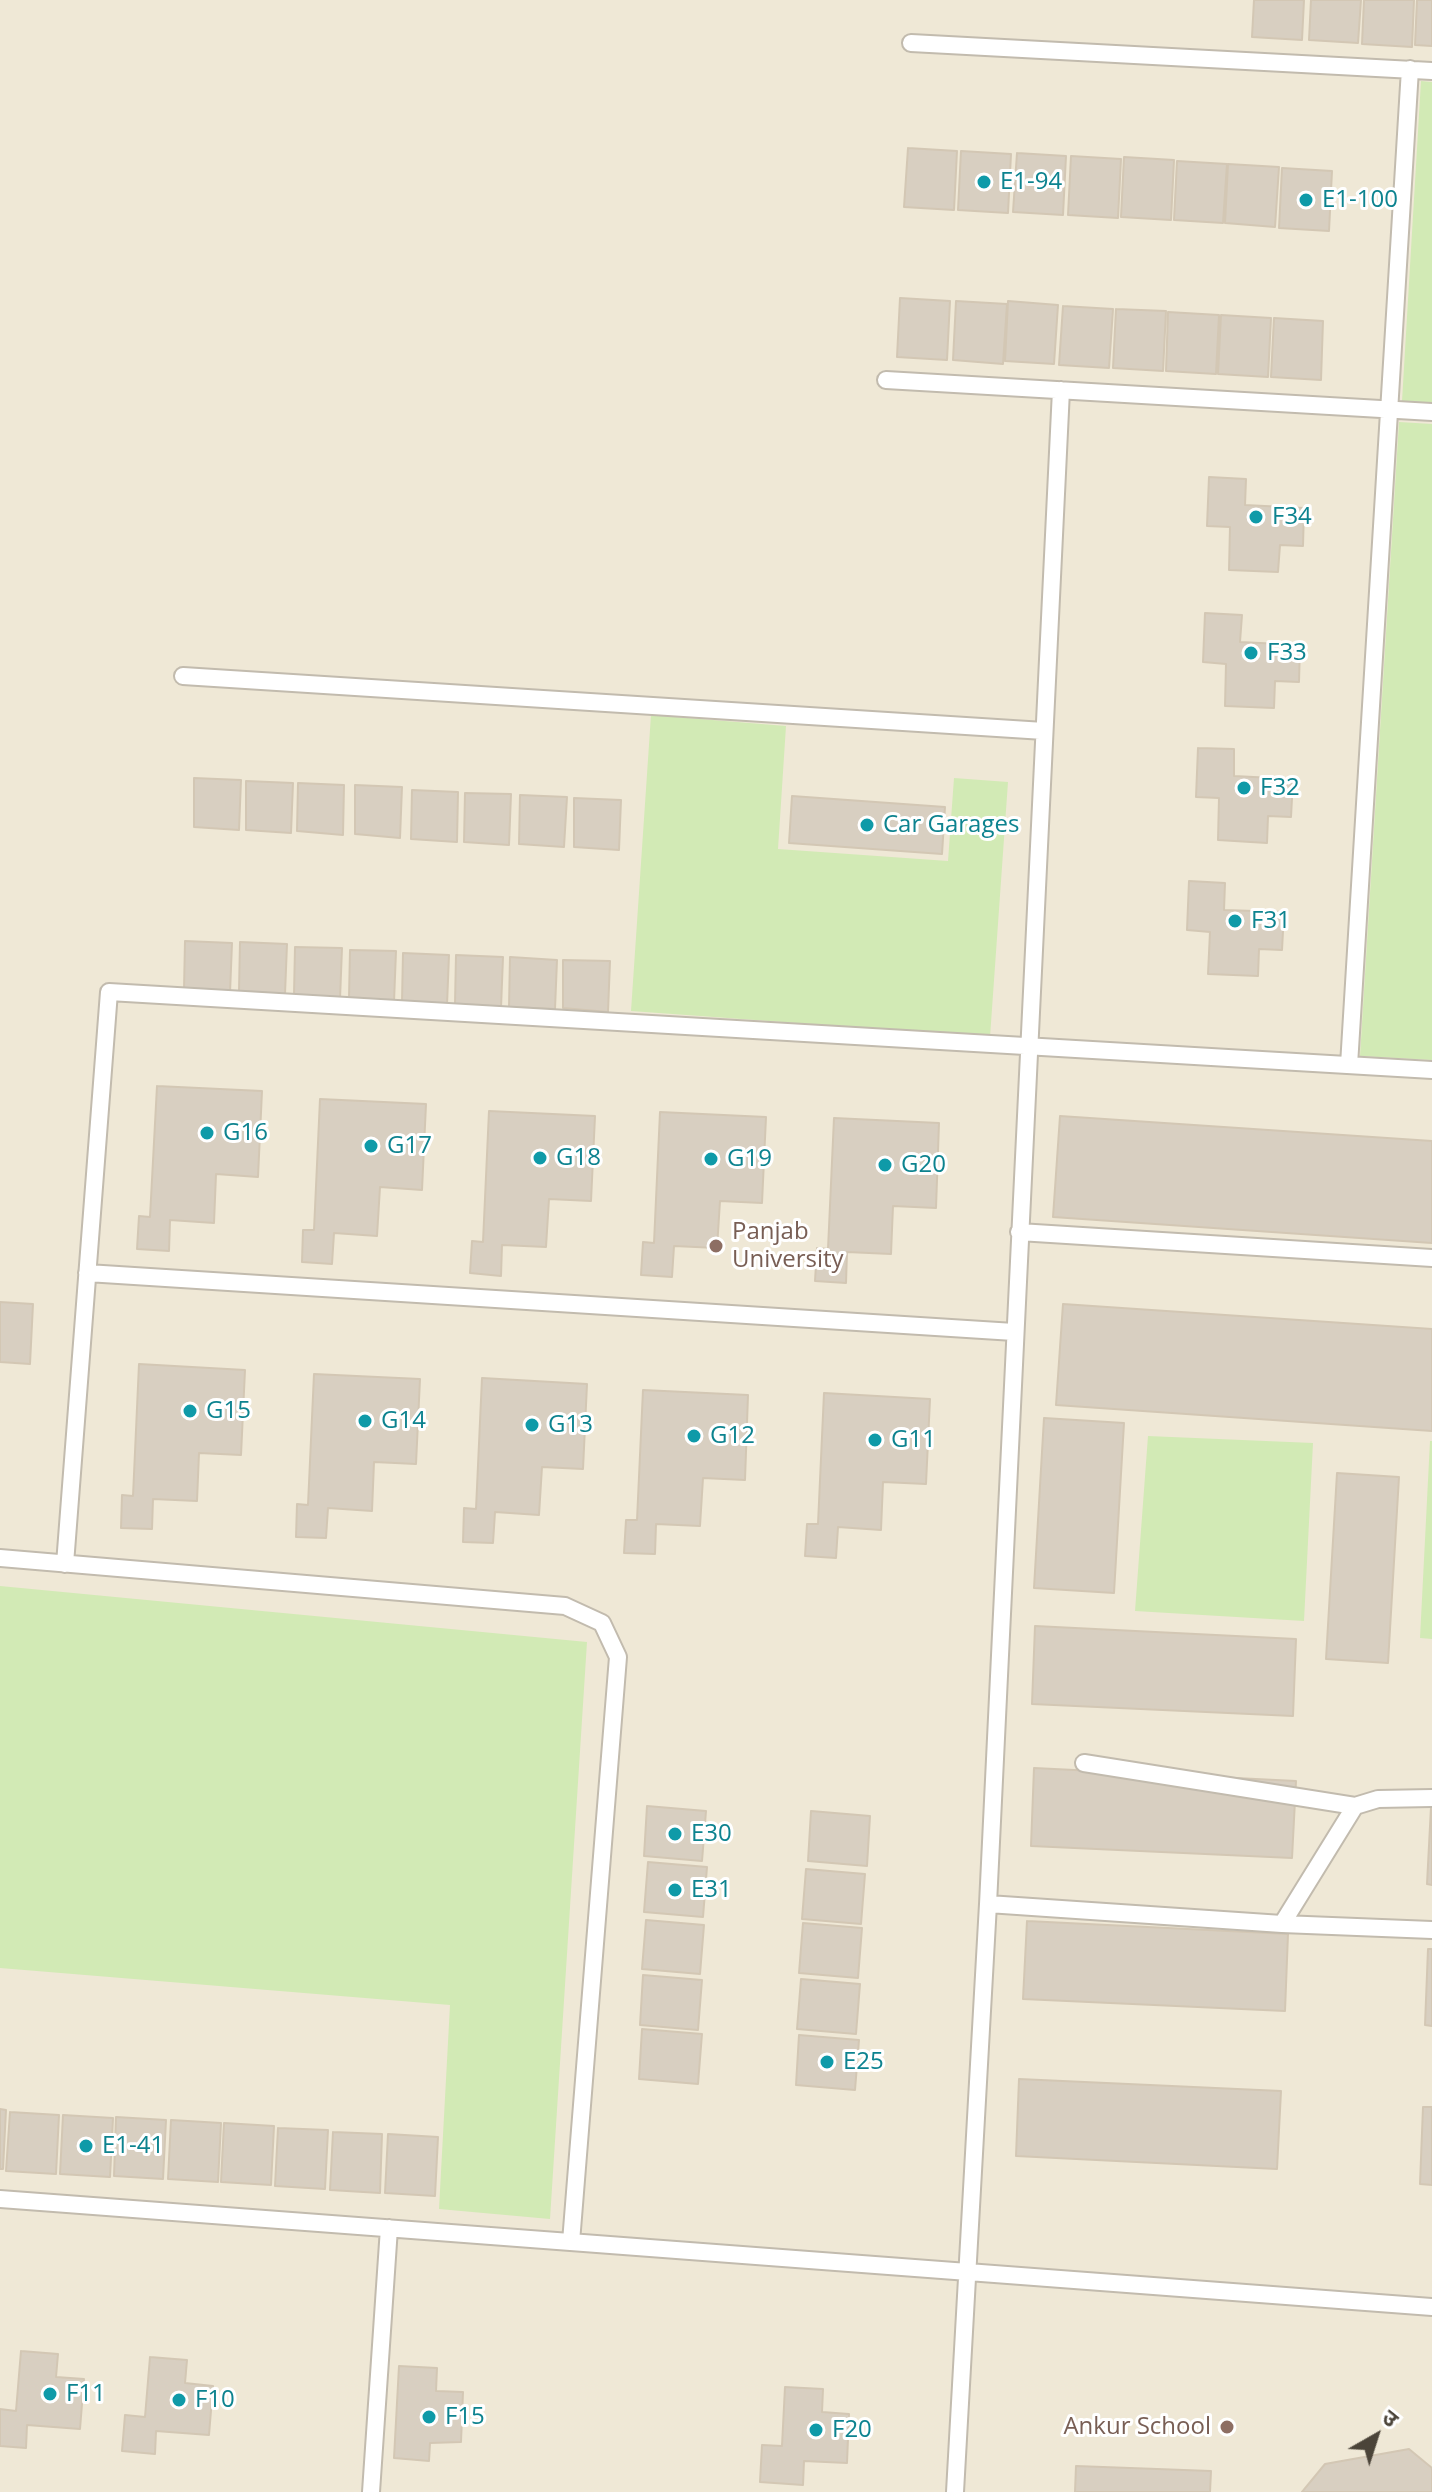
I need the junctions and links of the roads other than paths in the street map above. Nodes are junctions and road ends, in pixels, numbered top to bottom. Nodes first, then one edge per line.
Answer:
1 (911, 43) dead end
2 (1410, 69) junction
3 (1432, 71) edge
4 (886, 380) dead end
5 (1061, 390) junction
6 (1389, 408) junction
7 (1432, 412) edge
8 (183, 676) dead end
9 (1044, 731) junction
10 (1028, 1047) junction
11 (1349, 1065) junction
12 (1432, 1070) edge
13 (1019, 1232) junction
14 (1432, 1258) edge
15 (87, 1273) junction
16 (1014, 1332) junction
17 (0, 1558) edge
18 (65, 1564) junction
19 (1084, 1763) dead end
20 (1432, 1798) edge
21 (1355, 1806) junction
22 (988, 1904) junction
23 (1282, 1924) junction
24 (1432, 1930) edge
25 (0, 2199) edge
26 (389, 2228) junction
27 (571, 2242) junction
28 (967, 2272) junction
29 (1432, 2307) edge
30 (371, 2492) edge
31 (955, 2492) edge

1 - 2 lane
2 - 3 lane
2 - 6 lane
4 - 5 lane
5 - 6 lane
5 - 9 lane
6 - 7 lane
6 - 11 lane
8 - 9 lane
9 - 10 lane
10 - 11 lane
10 - 13 lane
10 - 15 lane
11 - 12 lane
13 - 14 lane
13 - 16 lane
15 - 16 lane
15 - 18 lane
16 - 22 lane
17 - 18 lane
18 - 27 lane
19 - 21 lane
20 - 21 lane
21 - 23 lane
22 - 23 lane
22 - 28 lane
23 - 24 lane
25 - 26 lane
26 - 27 lane
26 - 30 lane
27 - 28 lane
28 - 29 lane
28 - 31 lane

